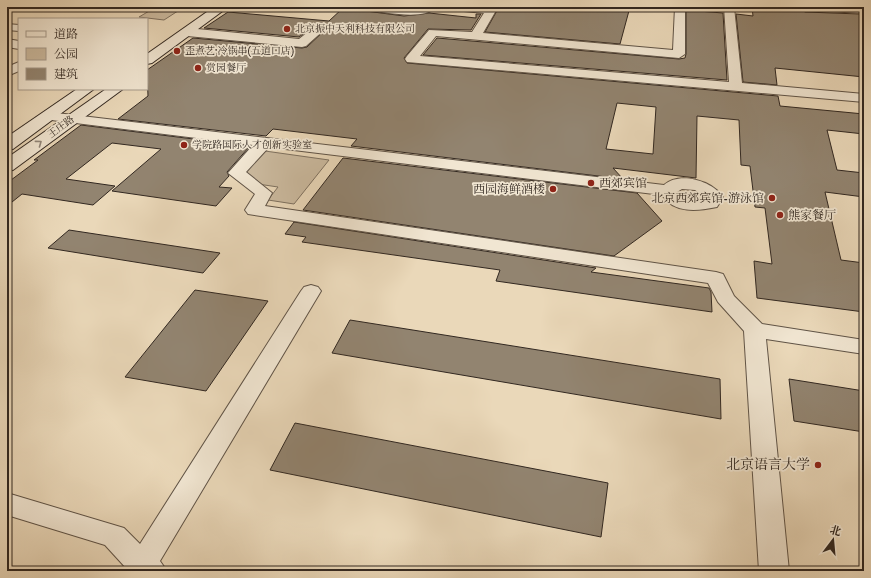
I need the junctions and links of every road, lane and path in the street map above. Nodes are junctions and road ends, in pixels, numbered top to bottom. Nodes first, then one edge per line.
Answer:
1 (205, 7) edge
2 (222, 7) edge
3 (368, 7) edge
4 (430, 7) edge
5 (454, 7) edge
6 (680, 7) edge
7 (729, 7) edge
8 (805, 7) edge
9 (492, 9) edge
10 (864, 10) edge
11 (7, 27) edge
12 (320, 27) dead end
13 (18, 28) edge
14 (187, 32) junction
15 (475, 36) junction
16 (7, 44) edge
17 (18, 45) edge
18 (148, 45) edge
19 (148, 59) edge
20 (7, 64) edge
21 (18, 65) edge
22 (18, 66) edge
23 (7, 72) edge
24 (736, 86) junction
25 (86, 90) edge
26 (114, 90) edge
27 (864, 98) edge
28 (48, 116) junction
29 (71, 119) junction
30 (265, 142) junction
31 (7, 144) edge
32 (7, 166) edge
33 (668, 191) dead end
34 (311, 291) dead end
35 (755, 330) junction
36 (864, 347) edge
37 (7, 504) edge
38 (144, 569) edge
39 (774, 571) edge

1 - 18 main road
2 - 14 main road
3 - 4 street
5 - 9 street
6 - 15 street
7 - 24 street
8 - 10 street
9 - 15 street
11 - 13 street
12 - 14 street
14 - 19 main road
15 - 24 street
16 - 17 street
20 - 21 street
22 - 23 street
24 - 27 street
25 - 28 main road, 王庄路
26 - 29 main road, 王庄路
28 - 29 street
28 - 31 main road, 王庄路
29 - 30 street
32 -> 29 main road, 王庄路
30 - 33 street
30 - 35 street
34 - 38 street
35 - 36 street
35 - 39 street
37 - 38 street

